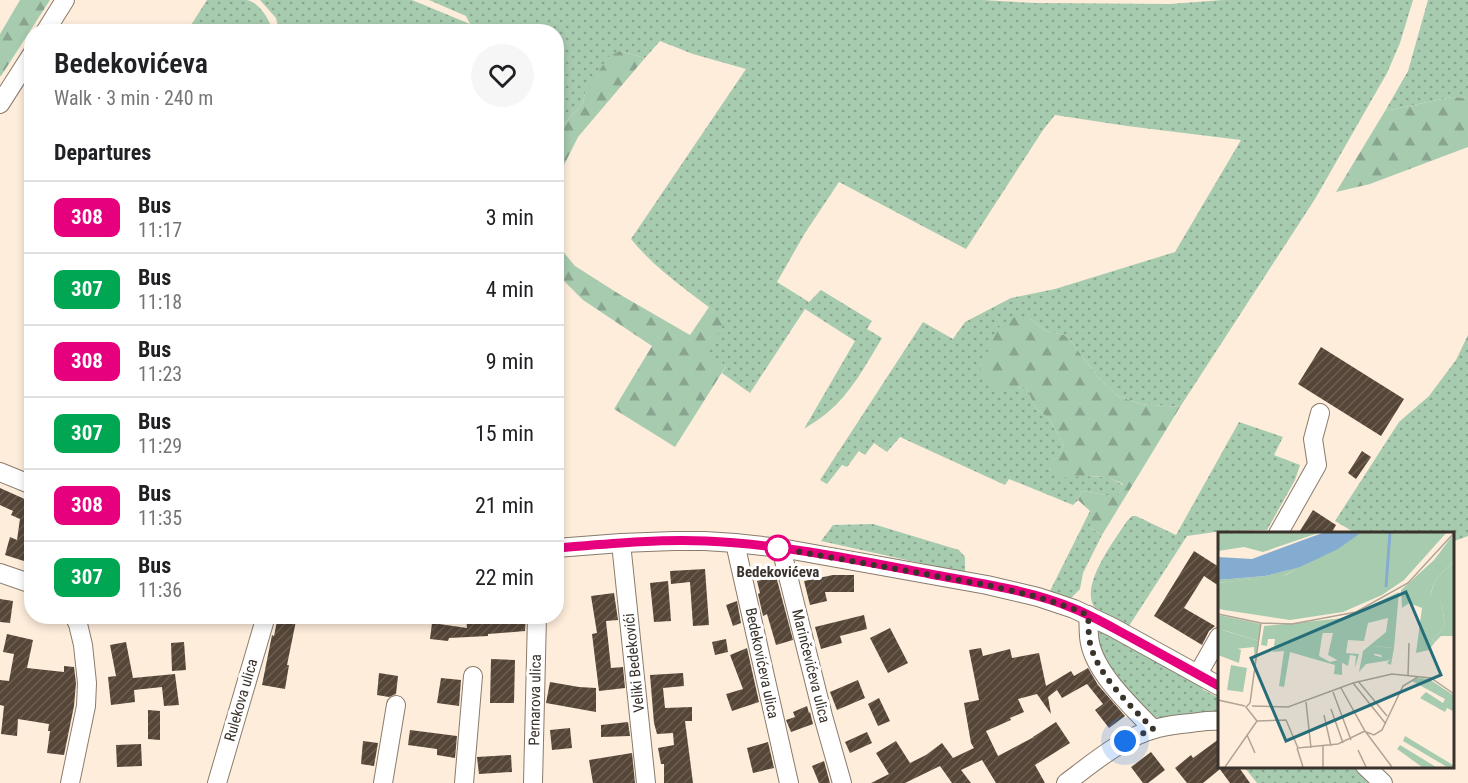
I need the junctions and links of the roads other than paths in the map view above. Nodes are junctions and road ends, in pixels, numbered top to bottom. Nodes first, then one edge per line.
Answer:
1 (65, 0) edge
2 (50, 24) edge
3 (24, 66) edge
4 (0, 104) edge
5 (1320, 413) dead end
6 (0, 472) edge
7 (24, 482) edge
8 (1279, 532) edge
9 (621, 543) junction
10 (735, 543) junction
11 (564, 547) edge
12 (781, 548) junction
13 (0, 573) edge
14 (24, 578) edge
15 (1088, 615) junction
16 (78, 624) edge
17 (264, 624) edge
18 (537, 624) edge
19 (1218, 639) edge
20 (1198, 674) junction
21 (473, 676) dead end
22 (1218, 685) edge
23 (396, 705) dead end
24 (1218, 721) edge
25 (1153, 729) junction
26 (1367, 768) edge
27 (70, 783) edge
28 (217, 783) edge
29 (383, 783) edge
30 (464, 783) edge
31 (533, 783) edge
32 (646, 783) edge
33 (789, 783) edge
34 (842, 783) edge
35 (1066, 783) edge
36 (1383, 783) edge

1 - 2 street
3 - 4 street
5 - 8 street
6 - 7 street
9 - 10 street
9 - 11 street
9 - 32 street, Veliki Bedekovići
10 - 12 street
10 - 33 street, Bedekovićeva ulica
12 - 15 street
12 - 34 street, Marinčevićeva ulica
13 - 14 street
15 - 20 street
15 - 25 street
16 - 27 street
17 - 28 street, Rulekova ulica
18 - 31 street, Pernarova ulica
19 - 20 street
20 - 22 street
21 - 30 street
23 - 29 street
24 - 25 street
25 - 35 street
26 - 36 street

